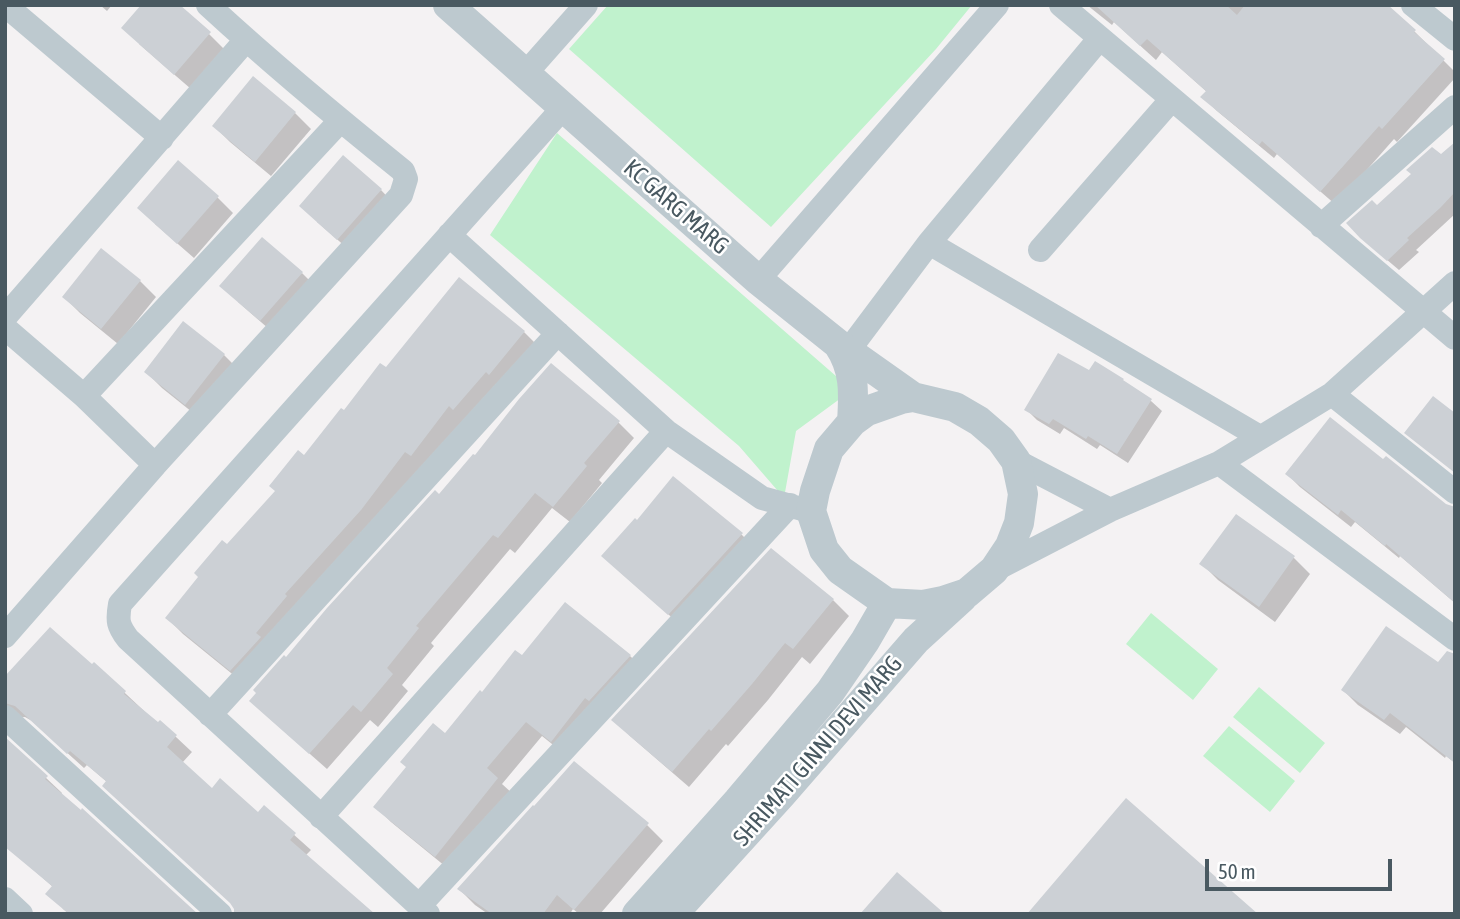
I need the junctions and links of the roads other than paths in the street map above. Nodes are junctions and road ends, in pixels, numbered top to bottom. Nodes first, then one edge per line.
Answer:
1 (5, 5) edge
2 (208, 5) edge
3 (447, 5) edge
4 (586, 5) edge
5 (998, 5) edge
6 (1061, 5) edge
7 (1413, 5) edge
8 (1100, 38) junction
9 (1455, 38) edge
10 (246, 40) junction
11 (525, 74) junction
12 (1172, 99) junction
13 (1455, 107) edge
14 (564, 108) junction
15 (341, 121) junction
16 (162, 138) junction
17 (1321, 226) junction
18 (449, 235) junction
19 (929, 243) junction
20 (1040, 250) dead end
21 (758, 280) junction
22 (1455, 284) edge
23 (1423, 311) junction
24 (5, 317) edge
25 (5, 328) edge
26 (558, 333) junction
27 (1455, 338) edge
28 (843, 347) junction
29 (1332, 394) junction
30 (84, 396) junction
31 (913, 397) junction
32 (852, 422) junction
33 (666, 431) junction
34 (1260, 437) junction
35 (1016, 461) junction
36 (1219, 463) junction
37 (155, 465) junction
38 (1455, 492) edge
39 (800, 508) junction
40 (1110, 510) junction
41 (994, 570) junction
42 (967, 593) junction
43 (887, 603) junction
44 (5, 636) edge
45 (1455, 639) edge
46 (210, 715) junction
47 (5, 718) edge
48 (320, 817) junction
49 (5, 899) edge
50 (424, 910) edge
51 (21, 914) edge
52 (220, 914) edge
53 (637, 914) edge
54 (673, 914) edge

1 - 16 street
2 - 10 street
3 - 11 street, KC GARG MARG
4 - 11 street
5 - 21 street
6 - 8 street
7 - 9 street
8 - 12 street
8 - 19 street
10 - 15 street
10 - 16 street
11 - 14 street, KC GARG MARG
12 - 17 street
12 - 20 street
13 - 17 street
14 - 18 street
14 - 21 street, KC GARG MARG
15 - 30 street
15 - 37 street
16 - 24 street
17 - 23 street
18 - 26 street
18 - 46 street
19 - 28 street
19 - 34 street
21 - 28 street, KC GARG MARG
22 - 23 street
23 - 27 street
23 - 29 street
25 - 30 street
26 - 33 street
26 - 46 street
28 - 31 street, KC GARG MARG
28 - 32 street
29 - 34 street
29 - 38 street
30 - 37 street
31 - 32 street
31 - 35 street
32 - 39 street
33 - 39 street
33 - 48 street
34 - 36 street
35 - 40 street
35 - 41 street
36 - 40 street
36 - 45 street
37 - 44 street
39 - 43 street
39 - 50 street
40 - 41 street
41 - 42 street
42 - 43 street
42 - 54 street, SHRIMATI GINNI DEVI MARG
43 - 53 street, SHRIMATI GINNI DEVI MARG
46 - 48 street
47 - 52 street
48 - 50 street
49 - 51 street

